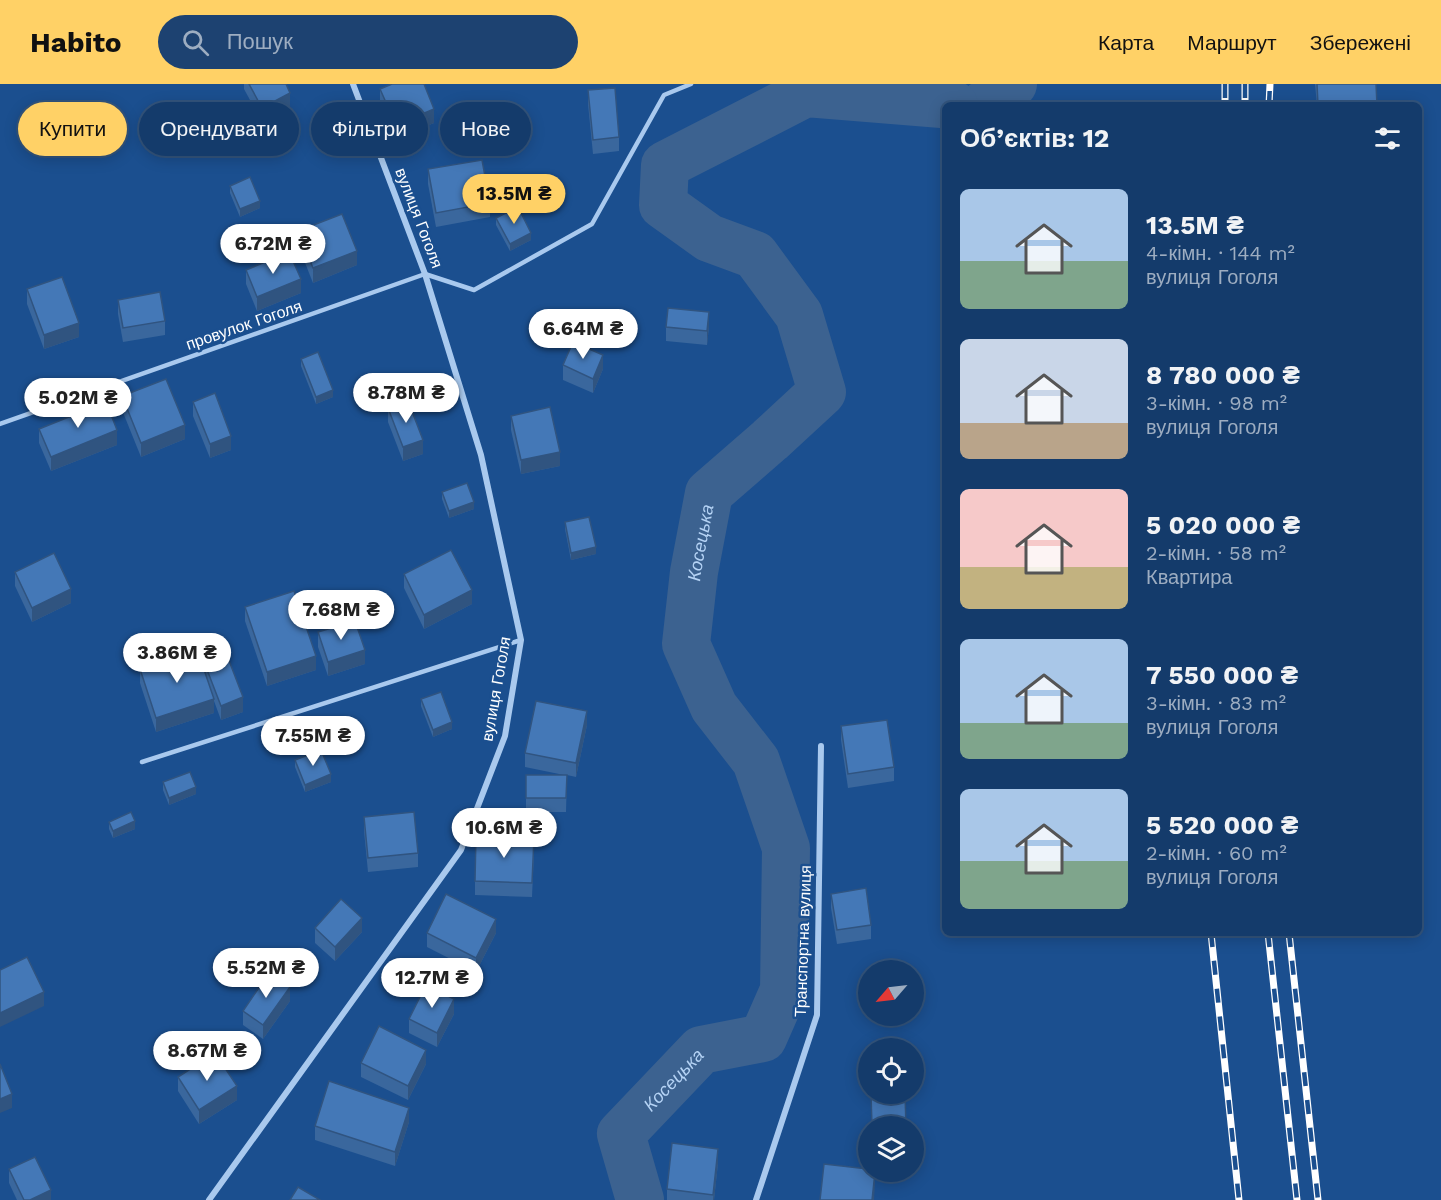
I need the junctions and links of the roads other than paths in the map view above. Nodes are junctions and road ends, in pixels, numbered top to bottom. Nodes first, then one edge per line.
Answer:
1 (353, 84) edge
2 (691, 84) edge
3 (425, 274) junction
4 (0, 424) edge
5 (522, 640) junction
6 (821, 746) dead end
7 (142, 762) dead end
8 (209, 1200) edge
9 (756, 1200) edge

1 - 3 street, вулиця Гоголя
2 - 3 lane
3 - 4 lane, провулок Гоголя
3 - 5 street, вулиця Гоголя
5 - 7 lane
5 - 8 street, вулиця Гоголя
6 - 9 street, Транспортна вулиця

